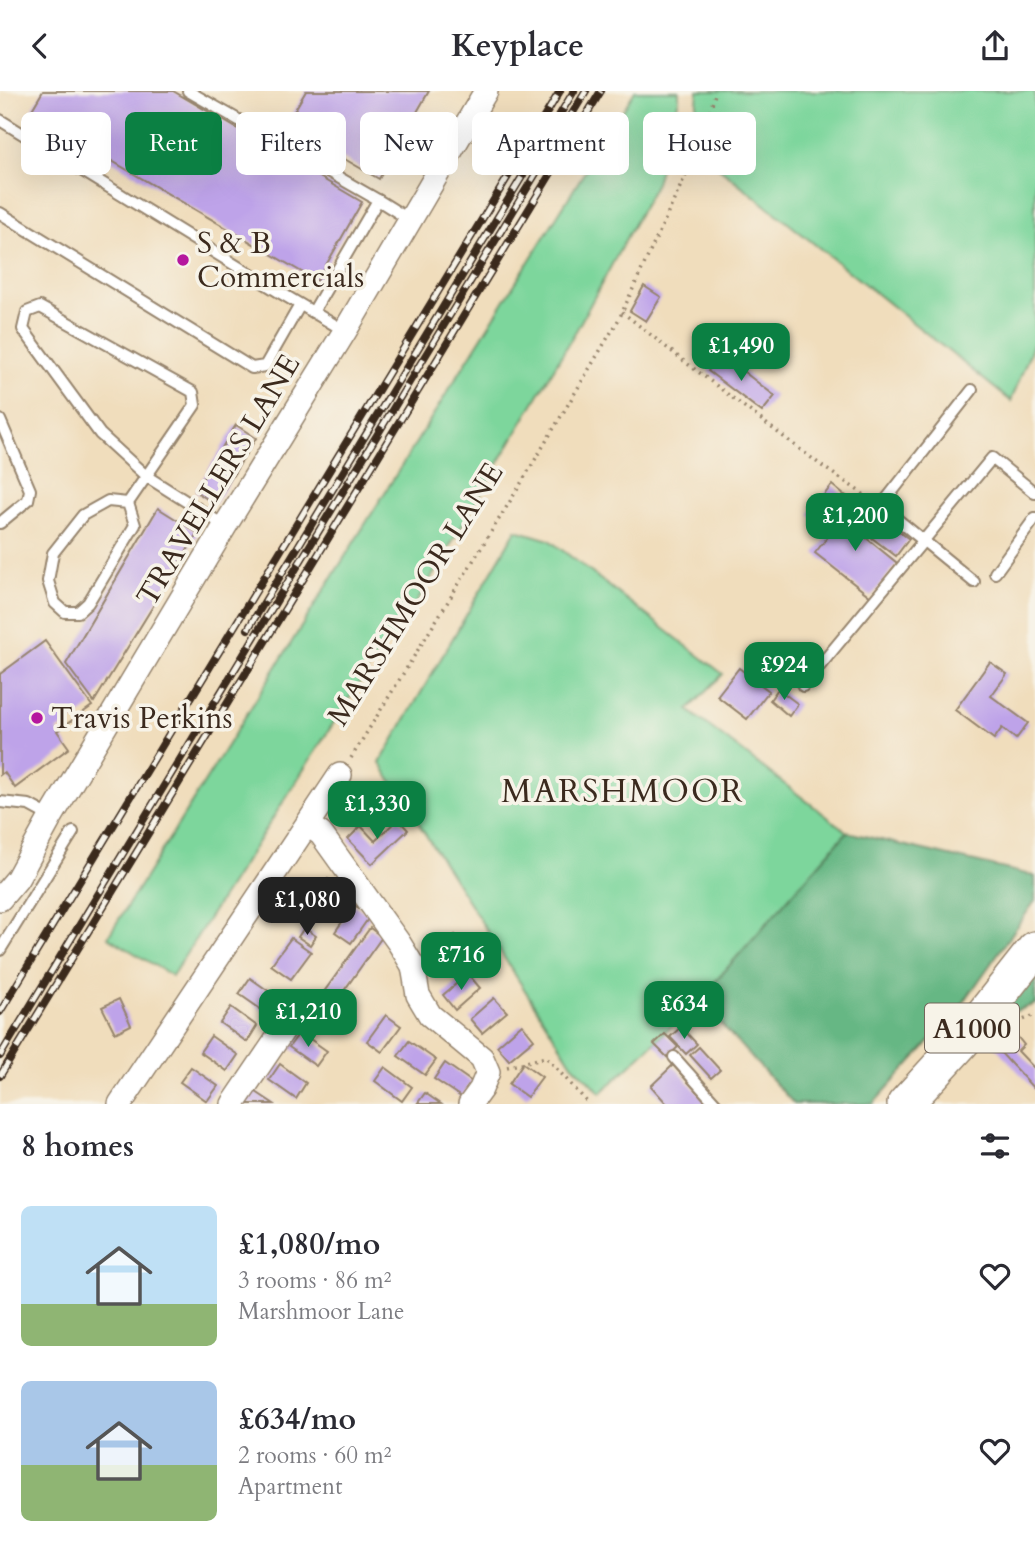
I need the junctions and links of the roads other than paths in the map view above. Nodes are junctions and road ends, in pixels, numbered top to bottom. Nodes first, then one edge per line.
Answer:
1 (188, 91) edge
2 (486, 91) edge
3 (0, 120) edge
4 (378, 200) junction
5 (0, 213) edge
6 (410, 220) junction
7 (300, 305) junction
8 (313, 312) junction
9 (345, 331) junction
10 (972, 390) dead end
11 (0, 420) edge
12 (146, 476) junction
13 (1035, 493) edge
14 (128, 503) junction
15 (1035, 518) edge
16 (0, 523) edge
17 (225, 526) junction
18 (924, 540) junction
19 (995, 573) dead end
20 (974, 582) dead end
21 (803, 686) dead end
22 (340, 775) road end
23 (0, 802) edge
24 (51, 817) junction
25 (308, 825) junction
26 (73, 832) dead end
27 (0, 899) edge
28 (1035, 949) edge
29 (0, 950) edge
30 (294, 1014) dead end
31 (674, 1057) dead end
32 (120, 1104) edge
33 (233, 1104) edge
34 (470, 1104) edge
35 (716, 1104) edge
36 (905, 1104) edge

1 - 4 lane
2 - 6 street, TRAVELLERS LANE
3 - 7 lane
4 - 6 lane
4 - 8 lane
5 - 7 lane
6 - 9 street, TRAVELLERS LANE
7 - 8 lane
8 - 9 lane
9 - 17 street, TRAVELLERS LANE
10 - 18 lane
11 - 16 lane
12 - 12 lane
12 - 14 lane
12 - 17 lane
13 - 18 lane
14 - 14 lane
15 - 19 lane
17 - 24 street, TRAVELLERS LANE
18 - 20 lane
18 - 21 lane
22 - 25 street, MARSHMOOR LANE
23 - 24 lane
24 - 27 street, TRAVELLERS LANE
25 - 32 street, MARSHMOOR LANE
25 - 34 street
26 - 29 lane
28 - 36 main road, A1000
30 - 33 street
31 - 35 lane

